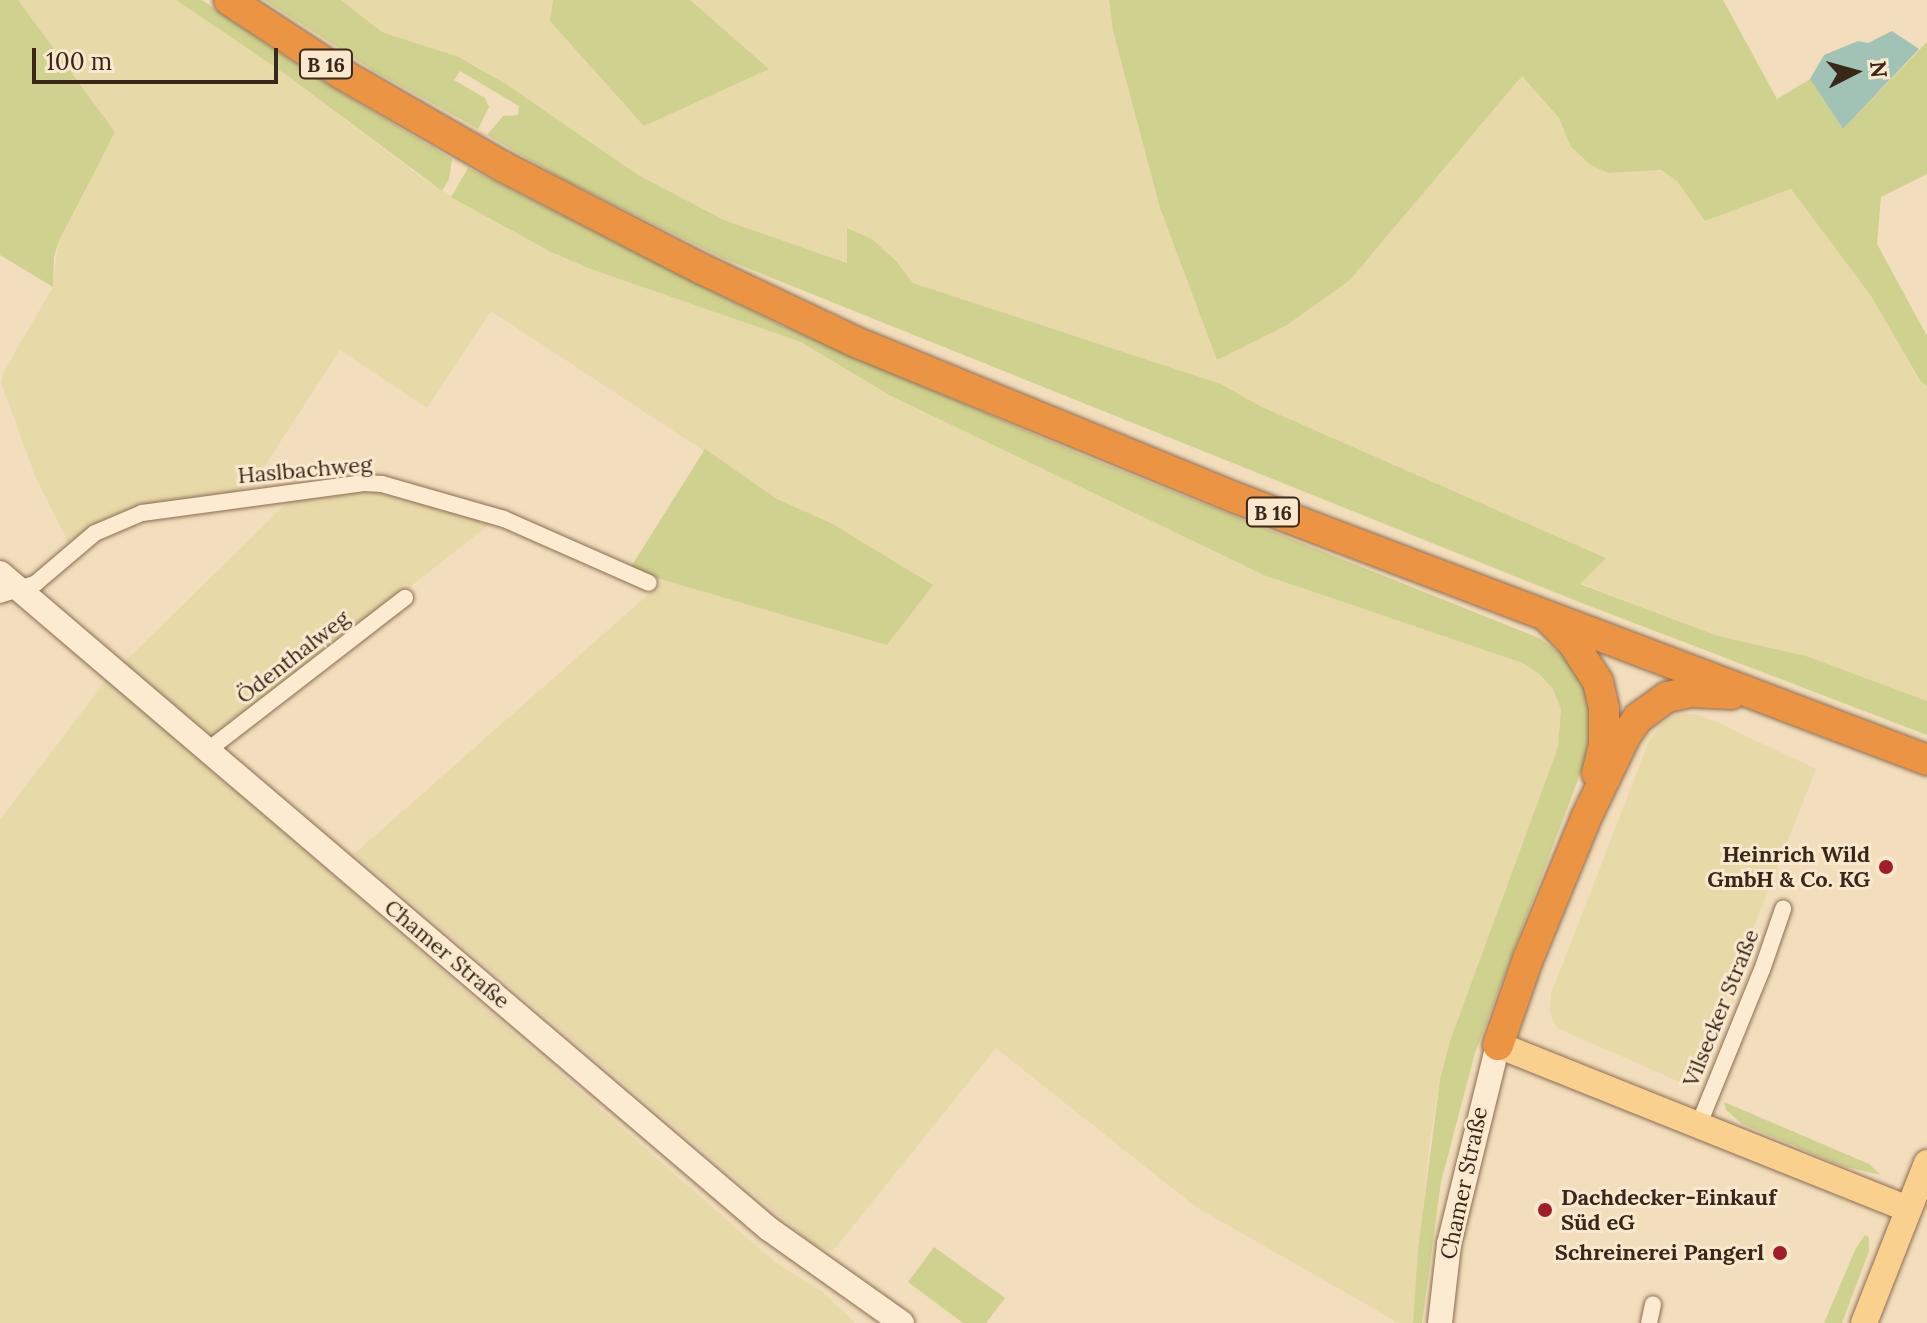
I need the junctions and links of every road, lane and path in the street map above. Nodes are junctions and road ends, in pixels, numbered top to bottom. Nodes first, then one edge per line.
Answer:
1 (229, 0) edge
2 (0, 573) edge
3 (649, 583) dead end
4 (10, 592) edge
5 (405, 598) dead end
6 (1544, 614) junction
7 (1776, 702) junction
8 (208, 750) junction
9 (1927, 760) edge
10 (1586, 818) junction
11 (1783, 909) dead end
12 (1498, 1045) junction
13 (1699, 1124) junction
14 (1927, 1163) edge
15 (1908, 1209) junction
16 (1653, 1304) dead end
17 (902, 1323) edge
18 (1440, 1323) edge
19 (1649, 1323) edge
20 (1864, 1323) edge

1 - 6 highway, B 16
2 - 4 street, Chamer Straße
3 - 4 street, Haslbachweg
4 - 8 street, Chamer Straße
5 - 8 street, Ödenthalweg
6 - 7 highway, B 16
6 - 10 highway, B 16
7 - 9 highway, B 16
7 - 10 highway, B 16
8 - 17 street, Chamer Straße
10 - 12 highway
11 - 13 street, Vilsecker Straße
12 - 13 main road
12 - 18 street, Chamer Straße
13 - 15 main road
14 - 15 main road
15 - 20 main road
16 - 19 street

